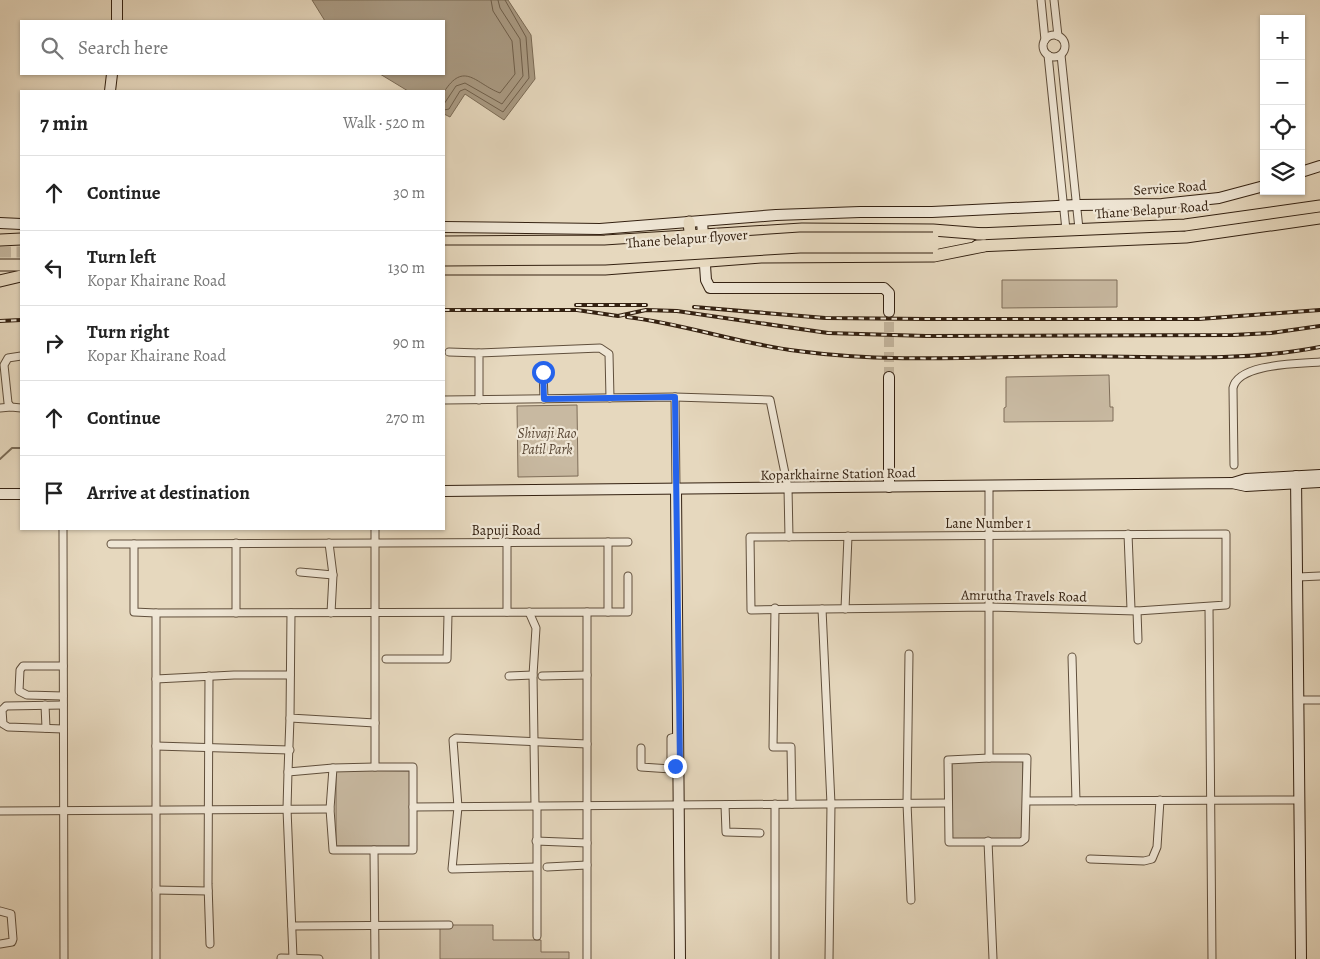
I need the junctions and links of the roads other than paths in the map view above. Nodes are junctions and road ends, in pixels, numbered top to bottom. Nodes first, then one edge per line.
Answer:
1 (116, 0) edge
2 (1040, 0) edge
3 (1054, 0) edge
4 (117, 20) edge
5 (1058, 36) junction
6 (1045, 40) junction
7 (1048, 55) junction
8 (1061, 55) junction
9 (112, 75) edge
10 (110, 90) edge
11 (1320, 166) edge
12 (1305, 171) edge
13 (1260, 187) edge
14 (1077, 205) junction
15 (1063, 206) junction
16 (1320, 206) edge
17 (1320, 218) edge
18 (702, 221) junction
19 (689, 222) junction
20 (0, 223) edge
21 (20, 224) edge
22 (445, 228) edge
23 (1079, 229) junction
24 (1066, 230) junction
25 (984, 234) junction
26 (704, 235) junction
27 (690, 236) junction
28 (20, 239) edge
29 (0, 240) edge
30 (445, 242) edge
31 (933, 243) junction
32 (984, 246) junction
33 (445, 251) edge
34 (445, 260) edge
35 (706, 263) junction
36 (693, 264) junction
37 (0, 265) edge
38 (20, 265) edge
39 (445, 270) edge
40 (20, 276) edge
41 (0, 280) edge
42 (889, 312) tunnel mouth
43 (449, 352) dead end
44 (480, 353) junction
45 (20, 356) edge
46 (1320, 362) edge
47 (543, 372) dead end
48 (889, 377) tunnel mouth
49 (675, 397) junction
50 (610, 398) junction
51 (544, 399) junction
52 (445, 400) edge
53 (479, 400) junction
54 (11, 407) junction
55 (0, 408) edge
56 (20, 408) edge
57 (1234, 465) dead end
58 (1320, 475) edge
59 (1296, 480) junction
60 (1320, 482) edge
61 (989, 486) junction
62 (889, 487) junction
63 (788, 488) junction
64 (676, 489) junction
65 (445, 491) edge
66 (0, 494) edge
67 (20, 494) edge
68 (63, 530) edge
69 (374, 530) edge
70 (1128, 534) junction
71 (1226, 534) joint
72 (989, 535) junction
73 (848, 536) junction
74 (790, 537) junction
75 (507, 542) junction
76 (608, 542) junction
77 (628, 542) dead end
78 (236, 543) junction
79 (330, 543) junction
80 (375, 543) junction
81 (111, 544) dead end
82 (134, 544) junction
83 (300, 572) dead end
84 (333, 575) junction
85 (628, 576) dead end
86 (1320, 576) edge
87 (1298, 577) junction
88 (989, 607) junction
89 (1209, 607) junction
90 (775, 608) junction
91 (822, 609) junction
92 (845, 609) junction
93 (750, 610) joint
94 (1134, 610) junction
95 (507, 612) junction
96 (529, 612) junction
97 (587, 612) junction
98 (608, 612) junction
99 (156, 613) junction
100 (291, 613) junction
101 (331, 613) junction
102 (375, 613) junction
103 (236, 614) junction
104 (448, 614) junction
105 (1138, 640) dead end
106 (909, 654) dead end
107 (1072, 657) dead end
108 (386, 659) dead end
109 (63, 666) junction
110 (290, 675) junction
111 (533, 675) junction
112 (587, 675) junction
113 (209, 676) junction
114 (509, 676) dead end
115 (542, 676) dead end
116 (156, 679) junction
117 (63, 696) junction
118 (1299, 700) junction
119 (1320, 700) edge
120 (45, 705) junction
121 (63, 705) junction
122 (290, 718) junction
123 (375, 723) junction
124 (46, 728) junction
125 (63, 729) junction
126 (533, 740) junction
127 (587, 744) junction
128 (156, 746) junction
129 (208, 748) junction
130 (641, 748) dead end
131 (290, 750) junction
132 (989, 758) junction
133 (375, 767) junction
134 (333, 768) junction
135 (677, 769) junction
136 (288, 772) junction
137 (1160, 800) junction
138 (1211, 800) junction
139 (1300, 800) junction
140 (1027, 801) junction
141 (1076, 801) junction
142 (947, 803) junction
143 (775, 804) junction
144 (792, 804) junction
145 (831, 804) junction
146 (907, 804) junction
147 (680, 805) junction
148 (725, 805) junction
149 (536, 806) junction
150 (587, 806) junction
151 (413, 807) junction
152 (458, 807) junction
153 (287, 809) junction
154 (330, 809) junction
155 (156, 810) junction
156 (209, 810) junction
157 (0, 811) edge
158 (64, 811) junction
159 (760, 833) dead end
160 (536, 841) junction
161 (988, 841) junction
162 (587, 843) junction
163 (374, 850) junction
164 (1090, 859) dead end
165 (587, 865) junction
166 (536, 867) junction
167 (547, 867) dead end
168 (156, 890) junction
169 (208, 891) junction
170 (911, 900) dead end
171 (0, 911) edge
172 (449, 925) dead end
173 (292, 926) junction
174 (374, 926) junction
175 (537, 936) dead end
176 (0, 944) edge
177 (210, 944) dead end
178 (281, 958) edge
179 (293, 958) junction
180 (64, 959) edge
181 (156, 959) edge
182 (319, 959) edge
183 (375, 959) edge
184 (587, 959) edge
185 (680, 959) edge
186 (776, 959) edge
187 (829, 959) edge
188 (993, 959) edge
189 (1212, 959) edge
190 (1301, 959) edge

1 - 4 street
2 - 6 street
3 - 5 street
5 - 6 street
5 - 8 street
6 - 7 street
7 - 8 street
7 - 15 street
8 - 14 street
9 - 10 street
11 - 12 street
13 - 14 street, Service Road
14 - 15 street, Service Road
14 - 23 street
15 - 18 street, Service Road
15 - 24 street
16 - 23 main road, Thane Belapur Road
17 - 32 main road, Thane Belapur Road
18 - 19 street, Service Road
18 - 26 street
19 - 22 street, Service Road
19 - 27 main road
20 - 21 street
23 - 24 main road, Thane Belapur Road
24 - 25 main road, Thane Belapur Road
25 - 26 main road
25 - 31 main road
26 - 27 main road
26 - 35 street
27 - 30 main road
27 - 36 main road
28 - 29 main road
31 - 32 main road
31 - 33 main road, Thane belapur flyover, bridge
31 - 34 main road, Thane belapur flyover, bridge
32 - 35 main road
35 - 36 main road
35 - 42 street
36 - 39 main road
37 - 38 main road
40 - 41 main road
43 - 44 street
44 - 50 street
44 - 53 street
45 - 54 street
46 - 57 street
47 - 51 street
48 - 62 street
49 - 50 street
49 - 63 street
49 - 64 street
50 - 51 street
51 - 53 street
52 - 53 street
54 - 55 street
54 - 56 street
58 - 59 street, Koparkhairne Station Road
59 - 60 street, Koparkhairne Station Road
59 - 61 street, Koparkhairne Station Road
59 - 87 street
61 - 62 street, Koparkhairne Station Road
61 - 72 street
62 - 63 street, Koparkhairne Station Road
63 - 64 street, Koparkhairne Station Road
63 - 74 street
64 - 65 street, Koparkhairne Station Road
64 - 135 street
66 - 67 street
68 - 109 street
69 - 80 street
70 - 71 street, Lane Number 1
70 - 72 street, Lane Number 1
70 - 94 street
71 - 89 street, Amrutha Travels Road
72 - 73 street, Lane Number 1
72 - 88 street
73 - 74 street, Lane Number 1
73 - 92 street
74 - 93 street, Lane Number 1
75 - 76 street, Bapuji Road
75 - 80 street, Bapuji Road
75 - 95 street
76 - 77 street, Bapuji Road
76 - 98 street
78 - 79 street, Bapuji Road
78 - 82 street, Bapuji Road
78 - 103 street
79 - 80 street, Bapuji Road
79 - 84 street
80 - 102 street
81 - 82 street, Bapuji Road
82 - 99 street
83 - 84 street
84 - 101 street
85 - 98 street
86 - 87 street
87 - 118 street
88 - 92 street, Amrutha Travels Road
88 - 94 street, Amrutha Travels Road
88 - 132 street
89 - 94 street, Amrutha Travels Road
89 - 138 street
90 - 91 street, Amrutha Travels Road
90 - 93 street, Amrutha Travels Road
90 - 144 street
91 - 92 street, Amrutha Travels Road
91 - 145 street
94 - 105 street
95 - 96 street
95 - 104 street
96 - 97 street
96 - 111 street
97 - 98 street
97 - 112 street
99 - 103 street
99 - 116 street
100 - 101 street
100 - 103 street
100 - 110 street
101 - 102 street
102 - 104 street
102 - 123 street
104 - 108 street
106 - 146 street
107 - 141 street
109 - 117 street
109 - 117 street
110 - 113 street
110 - 122 street
111 - 114 street
111 - 126 street
112 - 115 street
112 - 127 street
113 - 116 street
113 - 129 street
116 - 128 street
117 - 121 street
118 - 119 street
118 - 139 street
120 - 121 street
120 - 124 street
120 - 124 street
121 - 125 street
122 - 123 street
122 - 131 street
123 - 133 street
124 - 125 street
125 - 158 street
126 - 127 street
126 - 149 street
126 - 152 street
127 - 150 street
128 - 129 street
128 - 155 street
129 - 131 street
129 - 156 street
130 - 135 street
131 - 136 street
132 - 140 street
132 - 142 street
133 - 134 street
133 - 151 street
134 - 136 street
134 - 154 street
135 - 147 street
136 - 153 street
137 - 138 street
137 - 141 street
137 - 164 street
138 - 139 street
138 - 189 street
139 - 190 street
140 - 141 street
140 - 161 street
142 - 146 street
142 - 161 street
143 - 144 street
143 - 148 street
143 - 186 street
144 - 145 street
145 - 146 street
145 - 187 street
146 - 170 street
147 - 148 street
147 - 150 street
147 - 185 street
148 - 159 street
149 - 150 street
149 - 152 street
149 - 160 street
150 - 162 street
151 - 152 street
151 - 163 street
152 - 166 street
153 - 154 street
153 - 156 street
153 - 173 street
154 - 163 street
155 - 156 street
155 - 158 street
155 - 168 street
156 - 169 street
157 - 158 street
158 - 180 street
160 - 162 street
160 - 166 street
161 - 188 street
162 - 165 street
163 - 174 street
165 - 167 street
165 - 184 street
166 - 175 street
168 - 169 street
168 - 181 street
169 - 177 street
171 - 176 street
172 - 174 street
173 - 174 street
173 - 179 street
174 - 183 street
178 - 179 street
179 - 182 street

